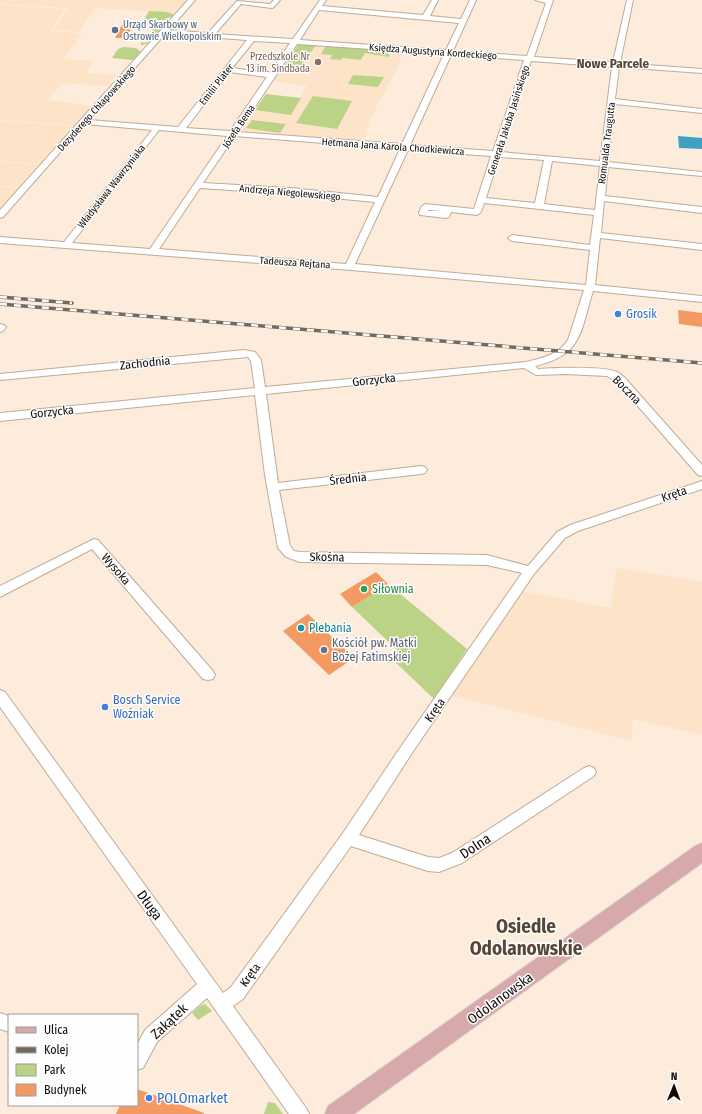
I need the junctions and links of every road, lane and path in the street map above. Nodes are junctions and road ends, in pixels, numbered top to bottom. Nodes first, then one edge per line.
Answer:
1 (192, 0) edge
2 (277, 0) edge
3 (323, 0) edge
4 (435, 0) edge
5 (473, 0) edge
6 (538, 0) edge
7 (630, 0) edge
8 (550, 1) edge
9 (318, 8) junction
10 (426, 17) junction
11 (464, 21) junction
12 (164, 32) junction
13 (210, 35) junction
14 (252, 38) junction
15 (295, 41) junction
16 (449, 52) junction
17 (529, 58) junction
18 (616, 64) junction
19 (226, 70) junction
20 (702, 70) edge
21 (272, 76) junction
22 (611, 101) junction
23 (702, 111) edge
24 (83, 122) junction
25 (157, 128) junction
26 (180, 130) junction
27 (233, 134) junction
28 (405, 147) junction
29 (496, 154) junction
30 (548, 158) junction
31 (604, 162) junction
32 (702, 174) edge
33 (199, 185) junction
34 (600, 198) junction
35 (381, 200) junction
36 (481, 200) junction
37 (538, 206) junction
38 (447, 209) dead end
39 (702, 210) edge
40 (598, 213) junction
41 (0, 215) edge
42 (596, 235) junction
43 (512, 238) dead end
44 (0, 240) edge
45 (66, 245) junction
46 (702, 247) edge
47 (594, 248) junction
48 (153, 251) junction
49 (350, 266) junction
50 (590, 287) junction
51 (702, 299) edge
52 (526, 365) junction
53 (0, 377) edge
54 (261, 391) junction
55 (0, 417) edge
56 (421, 470) dead end
57 (702, 472) edge
58 (702, 485) edge
59 (274, 487) junction
60 (530, 571) junction
61 (0, 592) edge
62 (208, 675) dead end
63 (0, 696) edge
64 (589, 772) dead end
65 (348, 838) junction
66 (702, 852) edge
67 (208, 986) junction
68 (221, 1004) junction
69 (138, 1060) edge
70 (300, 1114) edge
71 (336, 1114) edge

1 - 12 street, Dezyderego Chłapowskiego
2 - 13 street
3 - 9 street, Józefa Bema
4 - 10 street
5 - 11 street
6 - 8 street, Generała Jakuba Jasińskiego
7 - 18 street, Romualda Traugutta
8 - 17 street, Generała Jakuba Jasińskiego
9 - 10 street
9 - 15 street, Józefa Bema
10 - 11 street
11 - 16 street
12 - 13 street, Księdza Augustyna Kordeckiego
12 - 24 street, Dezyderego Chłapowskiego
13 - 14 street, Księdza Augustyna Kordeckiego
14 - 15 street, Księdza Augustyna Kordeckiego
14 - 19 street, Emilii Plater
15 - 16 street, Księdza Augustyna Kordeckiego
15 - 21 street, Józefa Bema
16 - 17 street, Księdza Augustyna Kordeckiego
16 - 28 street
17 - 18 street, Księdza Augustyna Kordeckiego
17 - 29 street, Generała Jakuba Jasińskiego
18 - 20 street, Księdza Augustyna Kordeckiego
18 - 22 street, Romualda Traugutta
19 - 21 street
19 - 26 street, Emilii Plater
21 - 27 street, Józefa Bema
22 - 23 street
22 - 31 street, Romualda Traugutta
24 - 25 street, Hetmana Jana Karola Chodkiewicza
24 - 41 street, Dezyderego Chłapowskiego
25 - 26 street, Hetmana Jana Karola Chodkiewicza
25 - 45 street, Władysława Wawrzyniaka
26 - 27 street, Hetmana Jana Karola Chodkiewicza
27 - 28 street, Hetmana Jana Karola Chodkiewicza
27 - 33 street, Józefa Bema
28 - 29 street, Hetmana Jana Karola Chodkiewicza
28 - 35 street
29 - 30 street, Hetmana Jana Karola Chodkiewicza
29 - 36 street, Generała Jakuba Jasińskiego
30 - 31 street, Hetmana Jana Karola Chodkiewicza
30 - 37 street
31 - 32 street, Hetmana Jana Karola Chodkiewicza
31 - 34 street, Romualda Traugutta
33 - 35 street, Andrzeja Niegolewskiego
33 - 48 street, Józefa Bema
34 - 39 street
34 - 40 street, Romualda Traugutta
35 - 49 street
36 - 37 street
36 - 38 street, Generała Jakuba Jasińskiego
37 - 40 street
40 - 42 street, Romualda Traugutta
42 - 46 street
42 - 47 street, Romualda Traugutta
43 - 47 street
44 - 45 street, Tadeusza Rejtana
45 - 48 street, Tadeusza Rejtana
47 - 50 street, Romualda Traugutta
48 - 49 street, Tadeusza Rejtana
49 - 50 street, Tadeusza Rejtana
50 - 51 street
50 - 52 street, Gorzycka
52 - 54 street, Gorzycka
52 - 57 street, Boczna
53 - 54 street, Zachodnia
54 - 55 street, Gorzycka
54 - 59 street, Skośna
56 - 59 street, Średnia
58 - 60 street, Kręta
59 - 60 street, Skośna
60 - 65 street, Kręta
61 - 62 street, Wysoka
63 - 67 street, Długa
64 - 65 street, Dolna
65 - 68 street, Kręta
66 - 71 main road, Odolanowska
67 - 68 street, Długa
67 - 69 street, Zakątek
68 - 70 street, Długa

